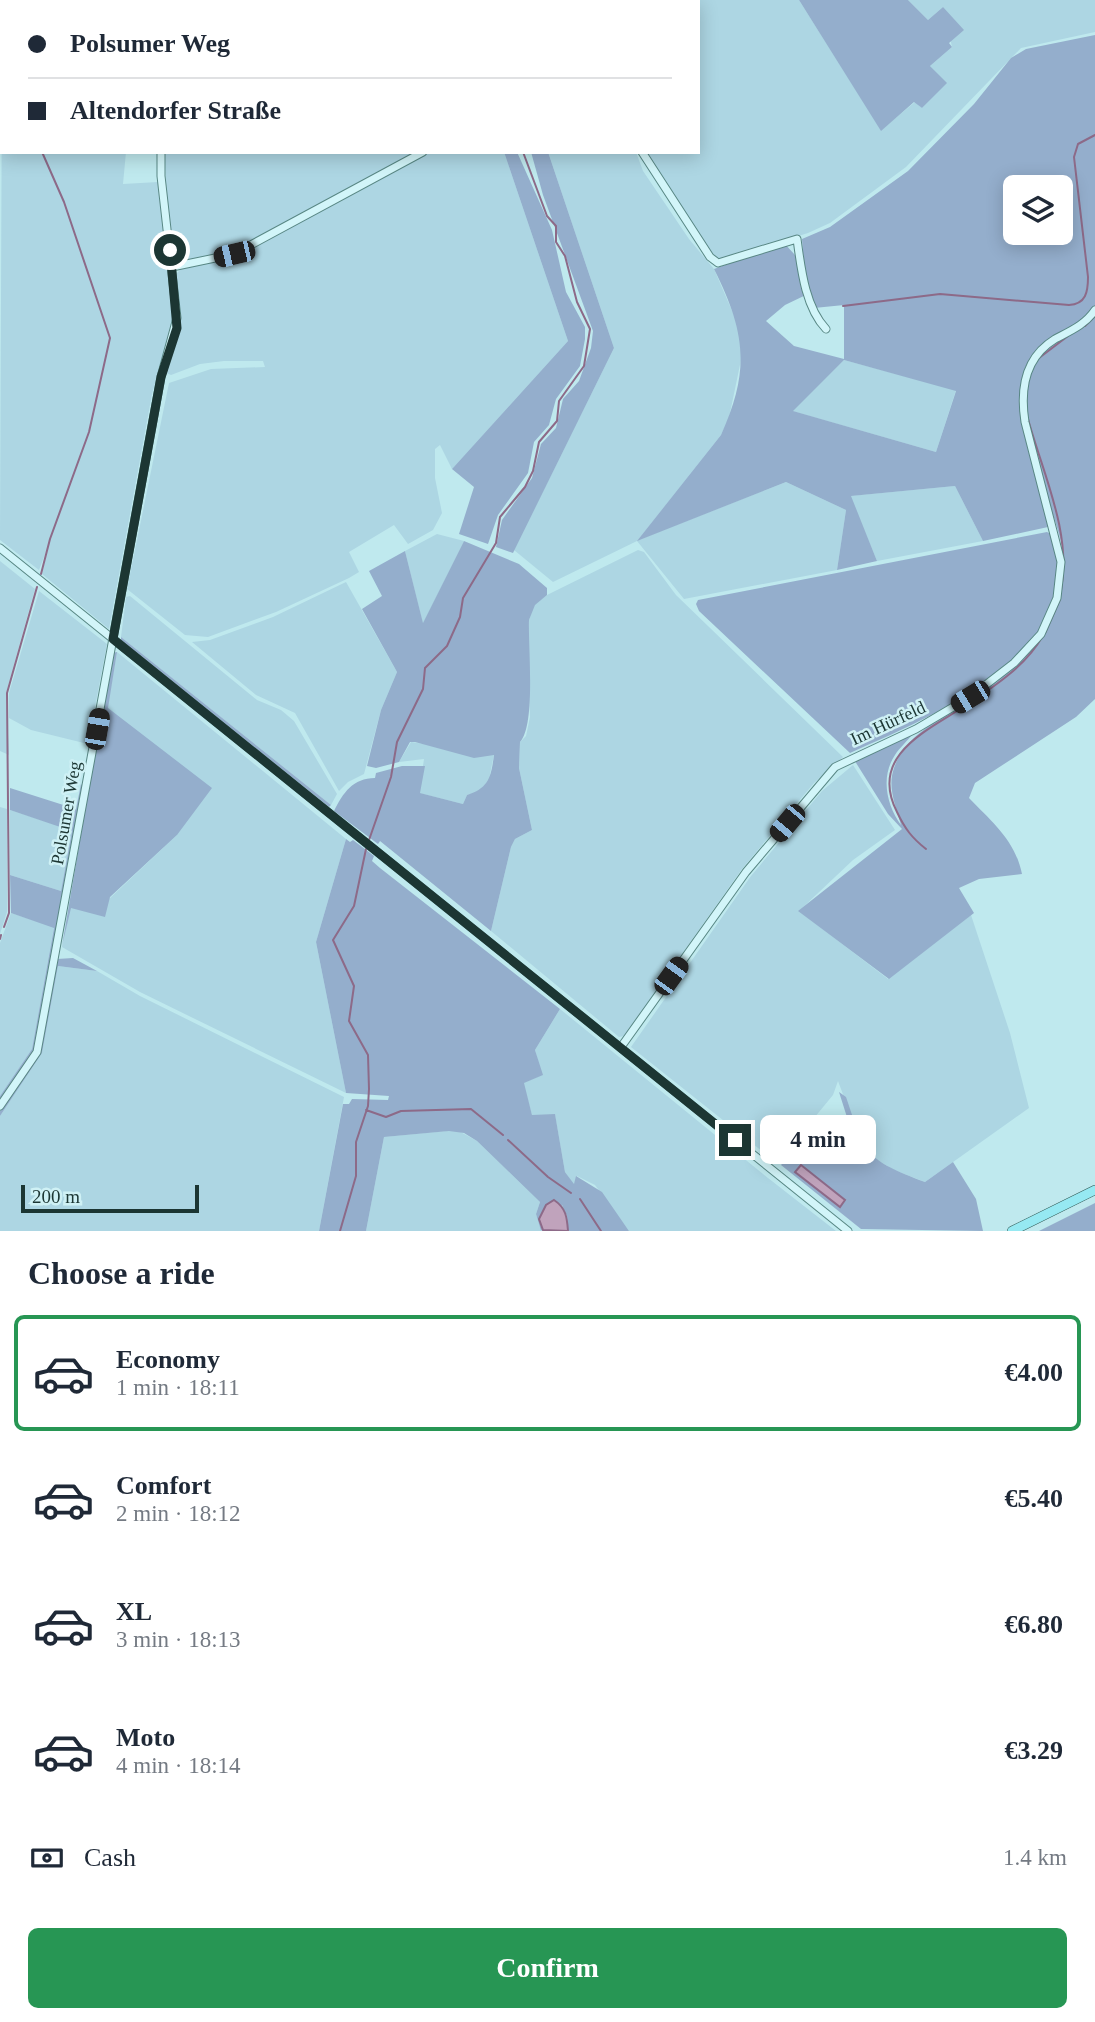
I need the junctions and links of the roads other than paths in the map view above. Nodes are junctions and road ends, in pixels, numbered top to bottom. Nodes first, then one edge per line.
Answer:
1 (161, 154) edge
2 (419, 154) edge
3 (643, 154) edge
4 (172, 267) junction
5 (1095, 310) edge
6 (826, 329) dead end
7 (0, 548) edge
8 (113, 639) junction
9 (621, 1047) junction
10 (0, 1106) edge
11 (1095, 1190) edge
12 (848, 1231) edge
13 (1013, 1231) edge

1 - 4 street, Polsumer Weg
2 - 4 street
3 - 6 street
4 - 8 street, Polsumer Weg
5 - 9 street, Im Hürfeld
7 - 8 street
8 - 9 street
8 - 10 street, Polsumer Weg
9 - 12 street
11 - 13 main road

